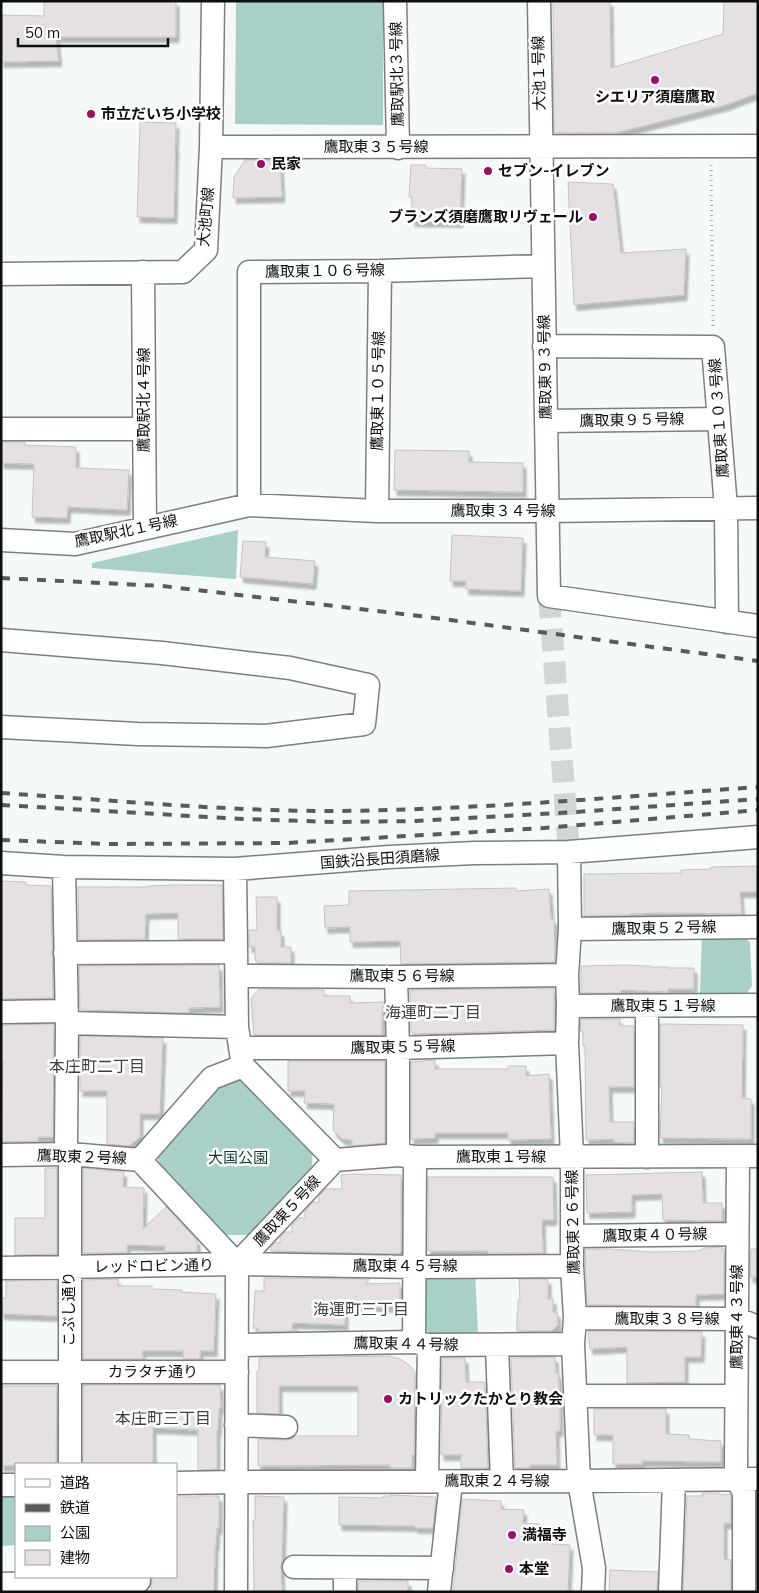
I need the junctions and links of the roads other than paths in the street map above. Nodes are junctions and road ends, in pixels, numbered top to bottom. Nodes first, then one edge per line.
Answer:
1 (213, 1) edge
2 (395, 1) edge
3 (539, 1) edge
4 (540, 146) junction
5 (758, 146) edge
6 (211, 147) junction
7 (398, 148) junction
8 (543, 266) junction
9 (380, 271) junction
10 (143, 272) junction
11 (1, 274) edge
12 (544, 346) junction
13 (718, 419) junction
14 (546, 421) junction
15 (144, 428) junction
16 (1, 429) edge
17 (249, 505) junction
18 (726, 508) junction
19 (758, 508) edge
20 (377, 511) junction
21 (548, 511) junction
22 (145, 528) junction
23 (1, 540) edge
24 (727, 622) junction
25 (758, 626) edge
26 (1, 640) edge
27 (1, 727) edge
28 (758, 837) edge
29 (569, 852) junction
30 (1, 863) edge
31 (64, 867) junction
32 (236, 869) junction
33 (758, 927) edge
34 (570, 929) junction
35 (236, 952) junction
36 (65, 953) junction
37 (567, 975) junction
38 (236, 976) junction
39 (396, 977) junction
40 (758, 1005) edge
41 (568, 1006) junction
42 (647, 1006) junction
43 (1, 1012) edge
44 (66, 1017) junction
45 (567, 1042) junction
46 (240, 1047) junction
47 (398, 1048) junction
48 (70, 1154) junction
49 (1, 1155) edge
50 (407, 1156) junction
51 (748, 1156) edge
52 (572, 1157) junction
53 (647, 1157) junction
54 (140, 1160) junction
55 (335, 1160) junction
56 (737, 1234) junction
57 (572, 1236) junction
58 (237, 1264) junction
59 (572, 1266) junction
60 (414, 1267) junction
61 (1, 1268) edge
62 (70, 1268) junction
63 (575, 1318) junction
64 (737, 1320) junction
65 (758, 1327) edge
66 (421, 1344) junction
67 (573, 1344) junction
68 (238, 1345) junction
69 (497, 1346) junction
70 (1, 1372) edge
71 (69, 1372) junction
72 (237, 1372) junction
73 (576, 1396) junction
74 (736, 1396) junction
75 (236, 1425) junction
76 (286, 1428) dead end
77 (70, 1463) edge
78 (747, 1478) edge
79 (674, 1480) junction
80 (427, 1481) junction
81 (236, 1482) junction
82 (452, 1482) junction
83 (502, 1482) junction
84 (579, 1482) junction
85 (178, 1483) edge
86 (1, 1485) edge
87 (15, 1485) edge
88 (294, 1567) dead end
89 (345, 1568) junction
90 (442, 1568) junction
91 (139, 1583) edge
92 (1, 1584) edge
93 (236, 1592) edge
94 (345, 1592) edge
95 (439, 1592) edge
96 (593, 1592) edge
97 (670, 1592) edge
98 (744, 1592) edge

1 - 6 street, 大池町線
2 - 7 street, 鷹取駅北３号線
3 - 4 street, 大池１号線
4 - 5 street
4 - 7 street, 鷹取東３５号線
4 - 8 street, 鷹取東９３号線
6 - 7 street, 鷹取東３５号線
6 - 10 street, 大池町線
8 - 9 street, 鷹取東１０６号線
8 - 12 street, 鷹取東９３号線
9 - 17 street, 鷹取東１０６号線
9 - 20 street, 鷹取東１０５号線
10 - 11 street, 大池町線
10 - 15 street, 鷹取駅北４号線
12 - 13 street, 鷹取東１０３号線
12 - 14 street, 鷹取東９３号線
13 - 14 street, 鷹取東９５号線
13 - 18 street, 鷹取東１０３号線
14 - 21 street, 鷹取東９３号線
15 - 16 street
15 - 22 street, 鷹取駅北４号線
17 - 20 street, 鷹取東３４号線
17 - 22 street, 鷹取駅北１号線
18 - 19 street, 鷹取東３４号線
18 - 21 street, 鷹取東３４号線
18 - 24 street, 鷹取東１０３号線
20 - 21 street, 鷹取東３４号線
21 - 24 street, 鷹取東９３号線
22 - 23 street, 鷹取駅北１号線
24 - 25 street, 鷹取東９３号線
26 - 27 street
28 - 29 street, 国鉄沿長田須磨線
29 - 32 street, 国鉄沿長田須磨線
29 - 34 street, 鷹取東２６号線
30 - 31 street, 国鉄沿長田須磨線
31 - 32 street, 国鉄沿長田須磨線
31 - 36 street, こぶし通り
32 - 35 street
33 - 34 street, 鷹取東５２号線
34 - 37 street, 鷹取東２６号線
35 - 36 street
35 - 38 street
36 - 44 street, こぶし通り
37 - 39 street, 鷹取東５６号線
37 - 41 street, 鷹取東２６号線
38 - 39 street, 鷹取東５６号線
38 - 46 street
39 - 47 street
40 - 42 street, 鷹取東５１号線
41 - 42 street, 鷹取東５１号線
41 - 45 street, 鷹取東２６号線
42 - 53 street
43 - 44 street, 鷹取東５５号線
44 - 46 street, 鷹取東５５号線
44 - 48 street, こぶし通り
45 - 47 street, 鷹取東５５号線
45 - 52 street, 鷹取東２６号線
46 - 47 street, 鷹取東５５号線
46 - 54 street
46 - 55 street
47 - 50 street
48 - 49 street, 鷹取東２号線
48 - 54 street, 鷹取東２号線
48 - 62 street, こぶし通り
50 - 52 street, 鷹取東１号線
50 - 55 street, 鷹取東１号線
50 - 60 street
51 - 53 street, 鷹取東１号線
51 - 56 street, 鷹取東４３号線
52 - 53 street, 鷹取東１号線
52 - 57 street, 鷹取東２６号線
54 - 58 street, 鷹取東２号線
55 - 58 street, 鷹取東５号線
56 - 57 street, 鷹取東４０号線
56 - 64 street, 鷹取東４３号線
57 - 59 street, 鷹取東２６号線
58 - 60 street, 鷹取東４５号線
58 - 62 street, レッドロビン通り
58 - 68 street
59 - 60 street, 鷹取東４５号線
59 - 63 street, 鷹取東２６号線
60 - 66 street
61 - 62 street, レッドロビン通り
62 - 71 street, こぶし通り
63 - 64 street, 鷹取東３８号線
63 - 67 street, 鷹取東２６号線
64 - 65 street, 鷹取東３８号線
64 - 74 street, 鷹取東４３号線
66 - 68 street, 鷹取東４４号線
66 - 69 street, 鷹取東４４号線
66 - 80 street
67 - 69 street, 鷹取東４４号線
67 - 73 street, 鷹取東２６号線
68 - 72 street
69 - 83 street
70 - 71 street, カラタチ通り
71 - 72 street, カラタチ通り
71 - 77 street, こぶし通り
72 - 75 street
73 - 74 street
73 - 84 street, 鷹取東２６号線
74 - 78 street, 鷹取東４３号線
75 - 76 street
75 - 81 street
78 - 79 street, 鷹取東２４号線
78 - 98 street, 鷹取東４３号線
79 - 84 street, 鷹取東２４号線
79 - 97 street
80 - 81 street, 鷹取東２４号線
80 - 82 street, 鷹取東２４号線
81 - 85 street, 鷹取東２４号線
81 - 93 street
82 - 83 street, 鷹取東２４号線
82 - 90 street
83 - 84 street, 鷹取東２４号線
84 - 96 street, 鷹取東２６号線
86 - 87 street
88 - 89 street
89 - 90 street
89 - 94 street
90 - 95 street
91 - 92 street

